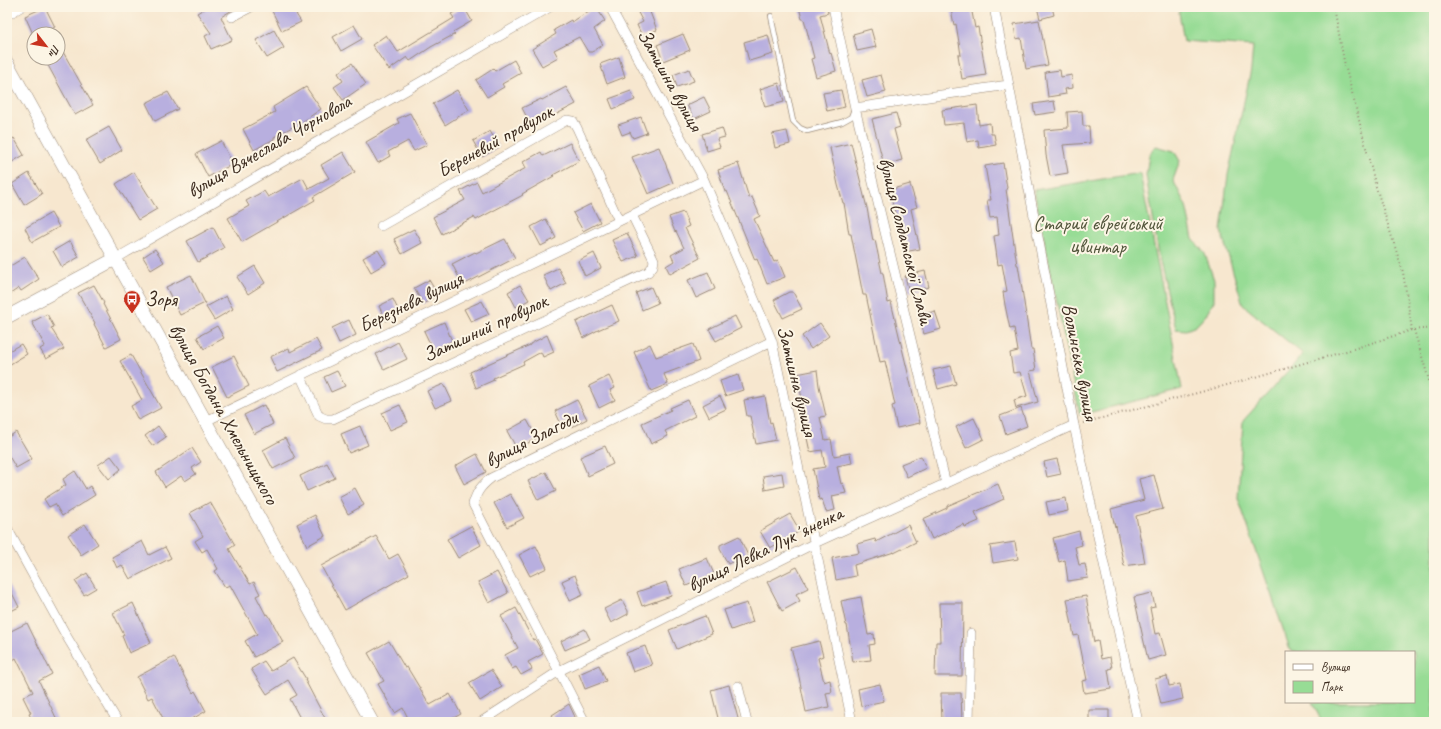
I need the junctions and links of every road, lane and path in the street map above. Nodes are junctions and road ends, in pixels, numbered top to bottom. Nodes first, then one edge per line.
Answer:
1 (21, 7) edge
2 (251, 7) edge
3 (550, 7) edge
4 (610, 7) edge
5 (833, 7) edge
6 (994, 7) edge
7 (1334, 7) edge
8 (7, 15) edge
9 (771, 16) dead end
10 (232, 17) dead end
11 (9, 72) edge
12 (1008, 85) junction
13 (855, 108) junction
14 (704, 180) junction
15 (632, 215) junction
16 (619, 221) junction
17 (381, 226) dead end
18 (115, 259) junction
19 (7, 317) edge
20 (1434, 328) edge
21 (1413, 330) junction
22 (772, 341) junction
23 (300, 375) junction
24 (1434, 396) edge
25 (206, 421) junction
26 (1074, 425) junction
27 (946, 484) junction
28 (7, 528) edge
29 (815, 543) junction
30 (971, 634) dead end
31 (559, 671) junction
32 (738, 686) dead end
33 (118, 722) edge
34 (372, 722) edge
35 (481, 722) edge
36 (585, 722) edge
37 (747, 722) edge
38 (852, 722) edge
39 (969, 722) edge
40 (1138, 722) edge

1 - 8 street
2 - 10 street
3 - 18 street, вулиця Вячеслава Чорновола
4 - 14 street, Затишна вулиця
5 - 13 street, вулиця Солдатської Слави
6 - 12 street, Волинська вулиця
7 - 21 path
9 - 13 lane
11 - 18 main road, вулиця Богдана Хмельницького
12 - 13 street
12 - 26 street, Волинська вулиця
13 - 27 street, вулиця Солдатської Слави
14 - 15 street, Березнева вулиця
14 - 22 street, Затишна вулиця
15 - 16 street, Березнева вулиця
15 - 23 street, Затишний провулок
16 - 17 street, Береневий провулок
16 - 23 street, Березнева вулиця
18 - 19 main road, вулиця Вячеслава Чорновола
18 - 25 main road, вулиця Богдана Хмельницького
20 - 21 path
21 - 24 path
21 - 26 path
22 - 29 street, Затишна вулиця
22 - 31 street, вулиця Злагоди
23 - 25 street, Березнева вулиця
25 - 34 main road, вулиця Богдана Хмельницького
26 - 27 street, вулиця Левка Лукʼяненка
26 - 40 street, Волинська вулиця
27 - 29 street, вулиця Левка Лукʼяненка
28 - 33 street
29 - 31 street, вулиця Левка Лукʼяненка
29 - 38 street, Затишна вулиця
30 - 39 street
31 - 35 street, вулиця Левка Лукʼяненка
31 - 36 street, вулиця Злагоди
32 - 37 street

